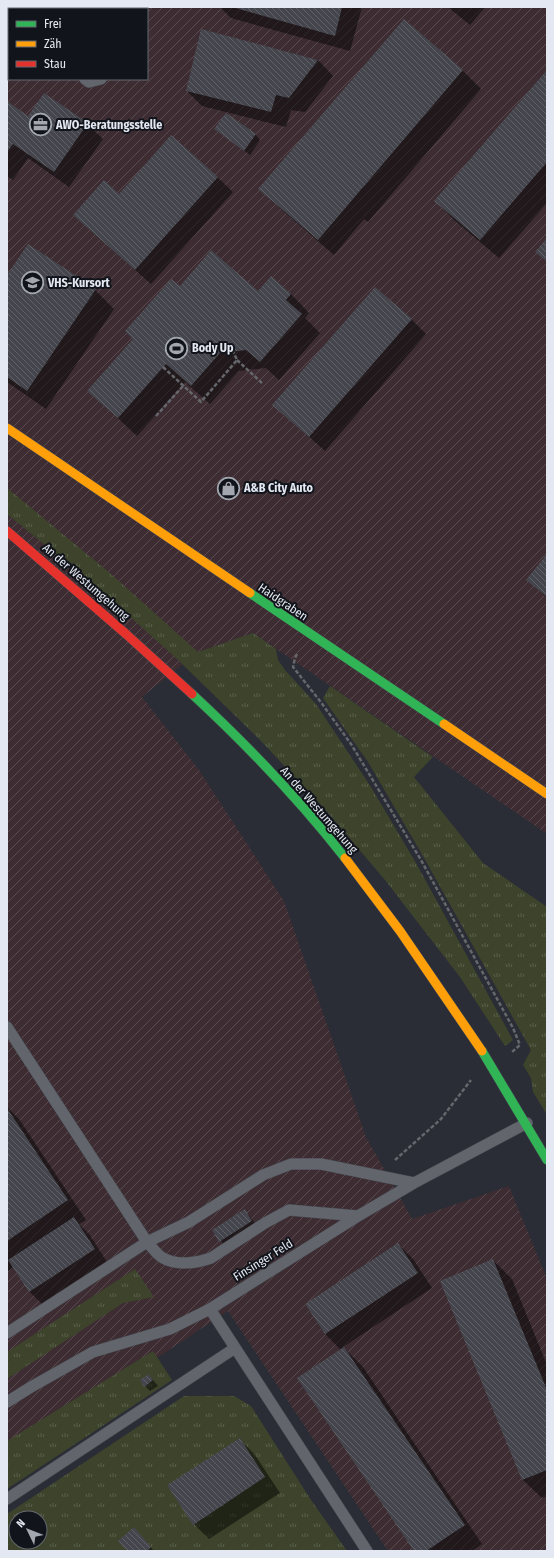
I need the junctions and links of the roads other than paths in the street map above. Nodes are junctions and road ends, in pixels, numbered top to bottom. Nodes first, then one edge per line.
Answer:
1 (86, 80) edge
2 (96, 80) edge
3 (7, 428) edge
4 (7, 531) edge
5 (547, 794) edge
6 (7, 1027) edge
7 (527, 1123) junction
8 (547, 1160) edge
9 (414, 1183) junction
10 (358, 1216) junction
11 (147, 1242) junction
12 (210, 1309) junction
13 (7, 1333) edge
14 (235, 1348) junction
15 (7, 1402) edge
16 (7, 1499) edge
17 (367, 1551) edge

1 - 2 lane
3 - 5 main road, Haidgraben
4 - 7 main road, An der Westumgehung
6 - 11 lane
7 - 8 main road, An der Westumgehung
7 - 9 lane, Finsinger Feld
9 - 10 lane, Finsinger Feld
9 - 11 lane
10 - 11 lane
10 - 12 lane, Finsinger Feld
11 - 13 lane
12 - 14 lane
12 - 15 lane, Finsinger Feld
14 - 16 lane
14 - 17 lane

